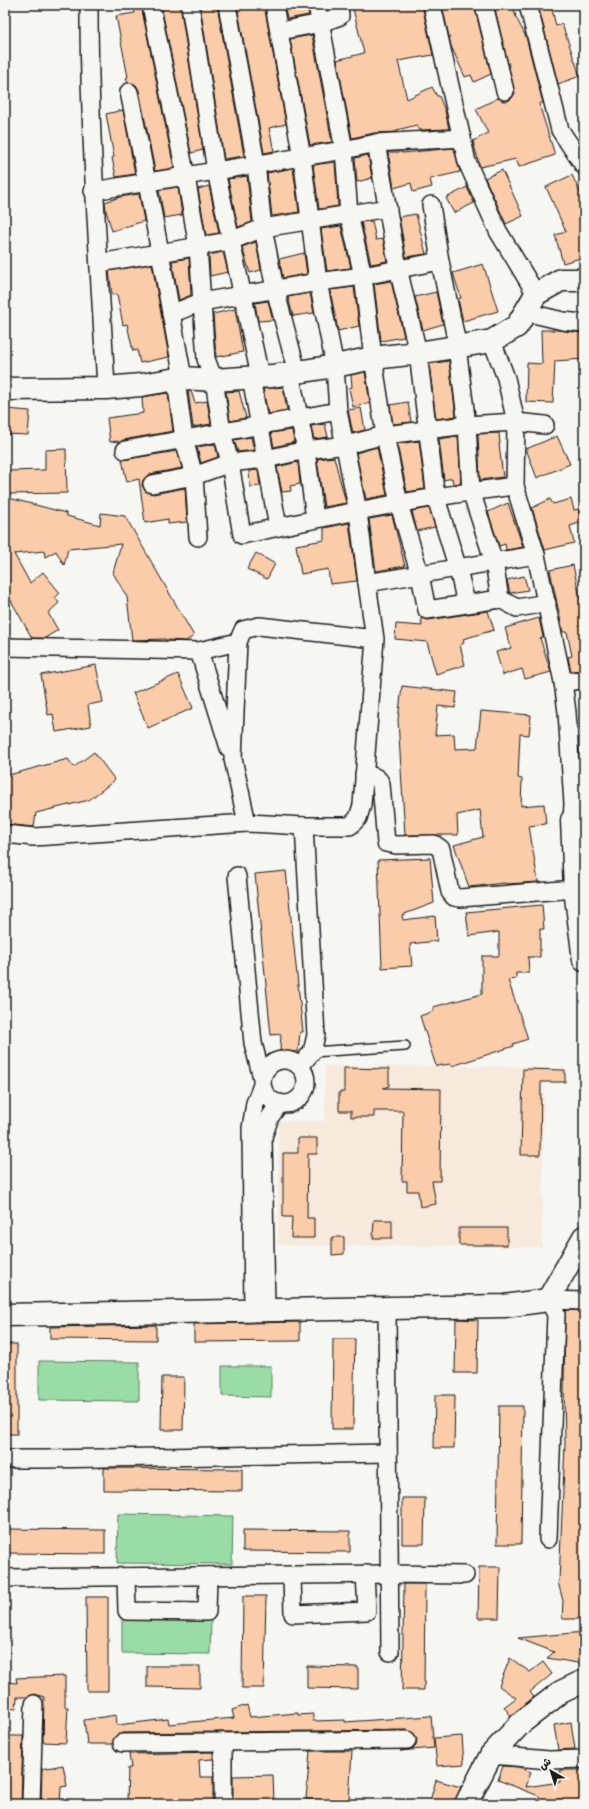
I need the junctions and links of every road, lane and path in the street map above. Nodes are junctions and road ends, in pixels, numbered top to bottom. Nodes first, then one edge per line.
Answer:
1 (89, 5) edge
2 (151, 5) edge
3 (190, 5) edge
4 (227, 5) edge
5 (274, 5) edge
6 (317, 5) edge
7 (339, 5) edge
8 (432, 5) edge
9 (484, 5) edge
10 (528, 5) edge
11 (320, 23) junction
12 (280, 31) junction
13 (505, 90) dead end
14 (129, 92) dead end
15 (462, 138) junction
16 (376, 143) junction
17 (344, 150) junction
18 (302, 157) junction
19 (256, 164) junction
20 (584, 166) edge
21 (216, 171) junction
22 (186, 177) junction
23 (148, 183) junction
24 (94, 191) junction
25 (431, 205) dead end
26 (388, 208) junction
27 (349, 214) junction
28 (311, 220) junction
29 (263, 228) junction
30 (230, 242) junction
31 (198, 247) junction
32 (160, 254) junction
33 (440, 261) junction
34 (99, 262) junction
35 (398, 268) junction
36 (363, 276) junction
37 (584, 280) edge
38 (318, 282) junction
39 (274, 289) junction
40 (243, 296) junction
41 (201, 302) junction
42 (530, 303) junction
43 (171, 314) junction
44 (584, 322) edge
45 (492, 341) junction
46 (457, 346) junction
47 (418, 353) junction
48 (372, 358) junction
49 (335, 366) junction
50 (294, 372) junction
51 (256, 377) junction
52 (180, 379) junction
53 (214, 380) junction
54 (106, 388) junction
55 (5, 389) edge
56 (338, 411) junction
57 (300, 418) junction
58 (516, 422) junction
59 (261, 424) junction
60 (467, 425) junction
61 (545, 425) dead end
62 (427, 431) junction
63 (222, 432) junction
64 (385, 435) junction
65 (184, 438) junction
66 (346, 445) junction
67 (125, 450) dead end
68 (306, 450) junction
69 (266, 459) junction
70 (230, 464) junction
71 (194, 476) junction
72 (152, 484) dead end
73 (515, 486) junction
74 (470, 491) junction
75 (436, 498) junction
76 (399, 504) junction
77 (358, 512) junction
78 (315, 519) junction
79 (278, 527) junction
80 (198, 537) dead end
81 (536, 555) junction
82 (494, 562) junction
83 (458, 568) junction
84 (420, 575) junction
85 (367, 583) junction
86 (500, 599) junction
87 (466, 603) junction
88 (547, 603) junction
89 (376, 639) junction
90 (238, 642) junction
91 (5, 647) edge
92 (199, 651) junction
93 (584, 680) edge
94 (563, 682) junction
95 (233, 759) junction
96 (364, 774) junction
97 (578, 818) edge
98 (247, 822) junction
99 (304, 826) junction
100 (5, 834) edge
101 (237, 876) dead end
102 (575, 889) junction
103 (584, 960) edge
104 (405, 1046) dead end
105 (312, 1052) junction
106 (300, 1066) junction
107 (262, 1081) junction
108 (280, 1103) junction
109 (584, 1237) edge
110 (548, 1300) junction
111 (584, 1301) edge
112 (387, 1308) junction
113 (260, 1310) junction
114 (5, 1315) edge
115 (388, 1453) junction
116 (5, 1459) edge
117 (548, 1539) dead end
118 (365, 1574) junction
119 (390, 1574) junction
120 (292, 1575) junction
121 (465, 1575) dead end
122 (208, 1576) junction
123 (126, 1577) junction
124 (5, 1578) edge
125 (390, 1652) dead end
126 (584, 1681) edge
127 (34, 1704) dead end
128 (407, 1740) dead end
129 (224, 1742) junction
130 (122, 1743) dead end
131 (491, 1755) junction
132 (584, 1759) edge
133 (31, 1804) edge
134 (224, 1804) edge
135 (466, 1804) edge

1 - 24 street
2 - 22 street
3 - 21 street
4 - 19 street
5 - 12 street
6 - 11 street
7 - 11 street
8 - 15 street
9 - 13 street
10 - 20 street
11 - 12 street
11 - 17 street
12 - 18 street
14 - 23 street
15 - 16 street
15 - 42 street
16 - 17 street
16 - 26 street
17 - 18 street
17 - 27 street
18 - 19 street
18 - 28 street
19 - 21 street
19 - 29 street
21 - 22 street
21 - 30 street
22 - 23 street
22 - 31 street
23 - 24 street
23 - 32 street
24 - 34 street
25 - 33 street
26 - 27 street
26 - 35 street
27 - 28 street
27 - 36 street
28 - 29 street
28 - 38 street
29 - 30 street
29 - 39 street
30 - 31 street
30 - 40 street
31 - 32 street
31 - 41 street
32 - 34 street
32 - 43 street
33 - 35 street
33 - 46 street
34 - 54 street
35 - 36 street
35 - 47 street
36 - 38 street
36 - 48 street
37 - 42 street
38 - 39 street
38 - 49 street
39 - 40 street
39 - 50 street
40 - 41 street
40 - 51 street
41 - 43 street
41 - 53 street
42 - 44 street
42 - 45 street
43 - 52 street
45 - 46 street
45 - 58 street
46 - 47 street
46 - 60 street
47 - 48 street
47 - 62 street
48 - 49 street
48 - 64 street
49 - 50 street
49 - 56 street
50 - 51 street
50 - 57 street
51 - 53 street
51 - 59 street
52 - 53 street
52 - 54 street
52 - 65 street
53 - 63 street
54 - 55 street
56 - 57 street
56 - 66 street
57 - 59 street
57 - 68 street
58 - 60 street
58 - 61 street
58 - 73 street
59 - 63 street
59 - 69 street
60 - 62 street
60 - 74 street
62 - 64 street
62 - 75 street
63 - 65 street
63 - 70 street
64 - 66 street
64 - 76 street
65 - 67 street
65 - 71 street
66 - 68 street
66 - 77 street
68 - 69 street
68 - 78 street
69 - 70 street
69 - 79 street
70 - 71 street
70 - 79 street
71 - 72 street
71 - 80 street
73 - 74 street
73 - 81 street
74 - 75 street
74 - 82 street
75 - 76 street
75 - 83 street
76 - 77 street
76 - 84 street
77 - 78 street
77 - 85 street
78 - 79 street
81 - 82 street
81 - 88 street
82 - 83 street
82 - 86 street
83 - 84 street
83 - 87 street
84 - 85 street
84 - 87 street
85 - 89 street
86 - 87 street
86 - 88 street
88 - 94 street
89 - 90 street
89 - 96 street
90 - 92 street
90 - 95 street
91 - 92 street
92 - 95 street
93 - 94 street
94 - 97 street
95 - 98 street
96 - 99 street
96 - 102 street
97 - 102 street
98 - 99 street
98 - 100 street
99 - 105 street
101 - 107 street
102 - 103 street
104 - 105 lane
105 - 106 street
106 - 107 street
106 - 108 street
107 - 108 street
107 - 113 street
108 - 113 street
109 - 110 street
110 - 111 street
110 - 112 street
110 - 117 street
112 - 113 street
112 - 115 street
113 - 114 street
115 - 116 street
115 - 119 street
118 - 119 street
118 - 120 street
118 - 120 street
119 - 121 street
119 - 125 street
120 - 122 street
122 - 123 street
122 - 123 street
123 - 124 street
126 - 131 street
127 - 133 street
128 - 129 street
129 - 130 street
129 - 134 street
131 - 132 street
131 - 135 street

